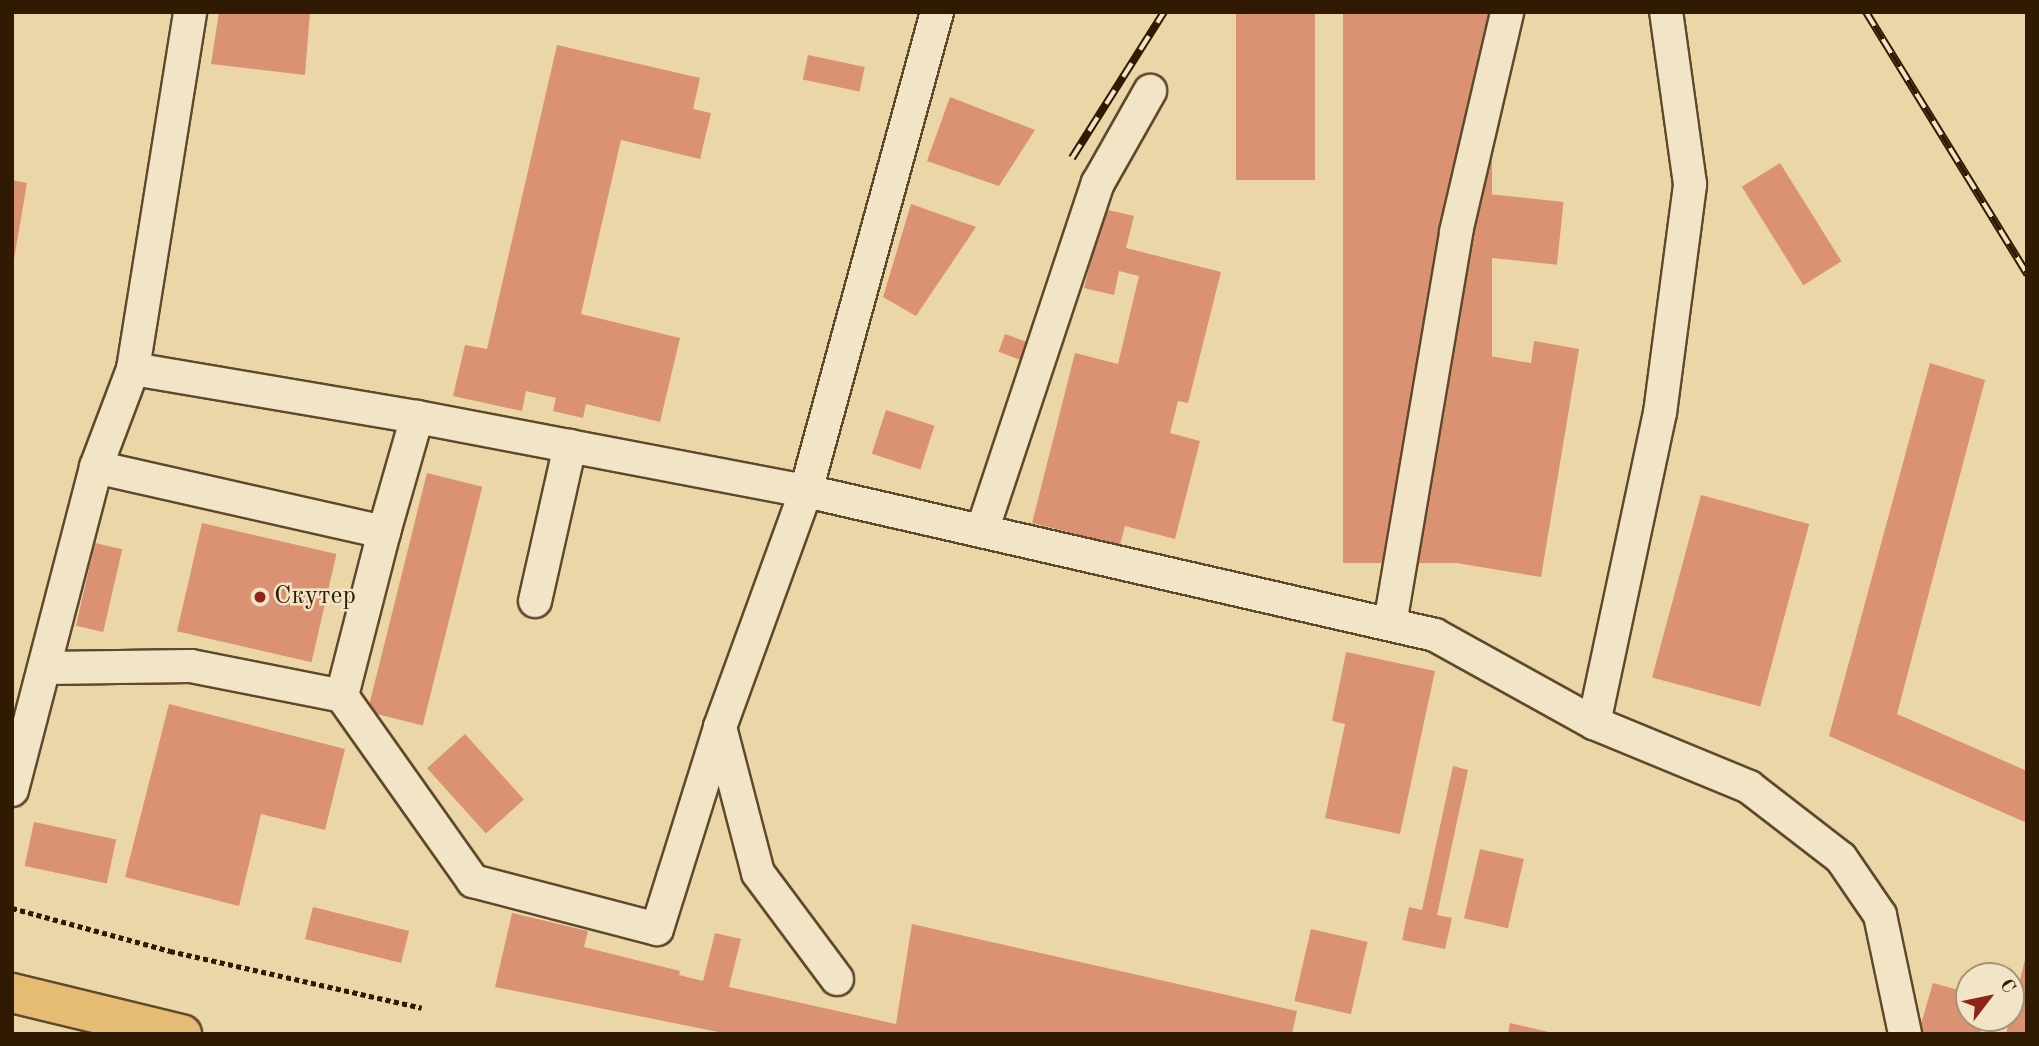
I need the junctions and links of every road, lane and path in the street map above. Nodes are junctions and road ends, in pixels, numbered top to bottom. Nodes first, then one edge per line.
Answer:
1 (190, 12) edge
2 (937, 12) edge
3 (1507, 12) edge
4 (1666, 12) edge
5 (1150, 91) dead end
6 (133, 369) junction
7 (417, 417) junction
8 (569, 446) junction
9 (96, 467) junction
10 (806, 491) junction
11 (384, 531) junction
12 (982, 531) junction
13 (535, 601) dead end
14 (1390, 624) junction
15 (46, 668) junction
16 (342, 696) junction
17 (1594, 723) junction
18 (720, 727) junction
19 (12, 790) edge
20 (12, 908) edge
21 (837, 979) dead end
22 (12, 993) edge
23 (422, 1008) dead end
24 (182, 1034) edge
25 (1905, 1034) edge

1 - 6 lane
2 - 10 lane
3 - 14 lane
4 - 17 lane
5 - 12 lane
6 - 7 lane
6 - 9 lane
7 - 8 lane
7 - 11 lane
8 - 10 lane
8 - 13 lane
9 - 11 lane
9 - 15 lane
10 - 12 lane
10 - 18 lane
11 - 16 lane
12 - 14 lane
14 - 17 lane
15 - 16 lane
15 - 19 lane
16 - 18 lane
17 - 25 lane
18 - 21 lane
20 - 23 path
22 - 24 main road

